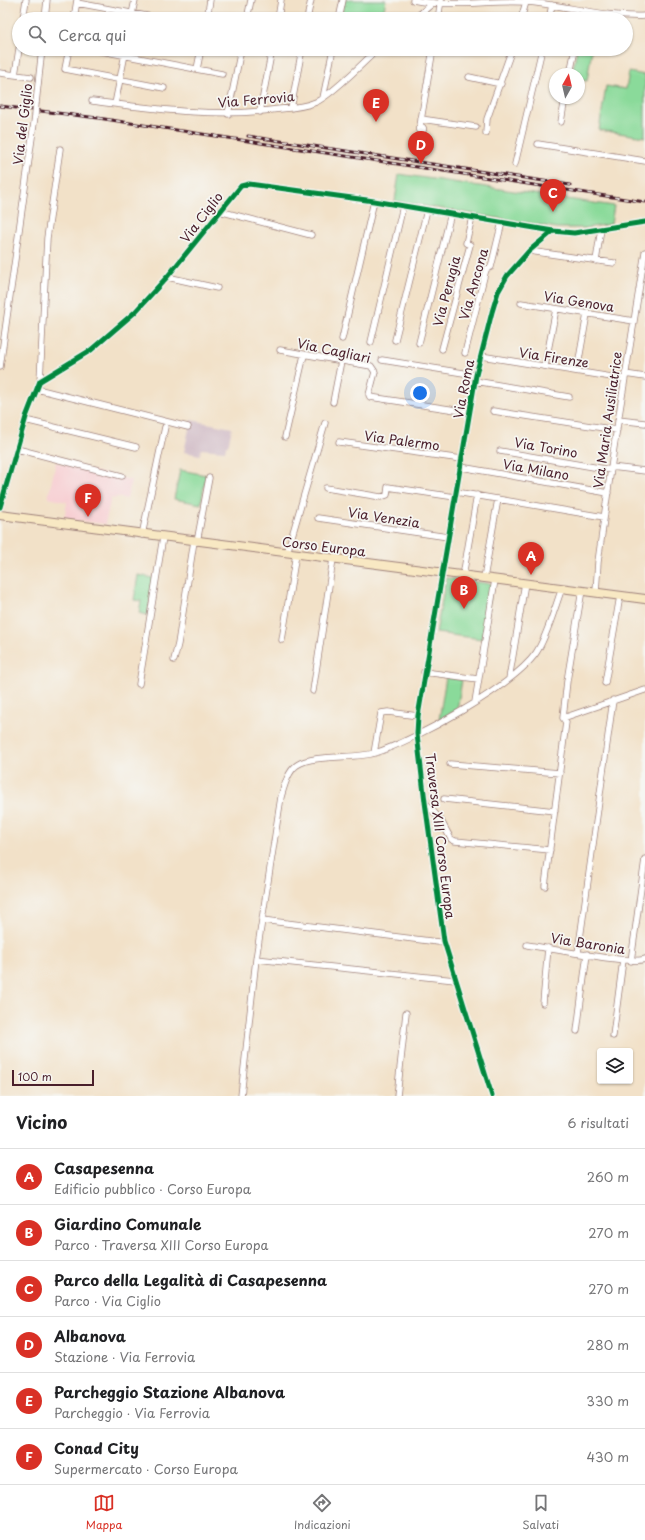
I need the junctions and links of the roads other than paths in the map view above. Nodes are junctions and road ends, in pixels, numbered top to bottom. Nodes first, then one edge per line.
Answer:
1 (26, 0) edge
2 (47, 0) edge
3 (135, 0) edge
4 (210, 0) edge
5 (251, 0) edge
6 (281, 0) edge
7 (311, 0) edge
8 (343, 0) edge
9 (413, 0) edge
10 (77, 2) edge
11 (440, 2) edge
12 (526, 2) junction
13 (432, 4) junction
14 (552, 5) junction
15 (582, 10) joint
16 (24, 12) edge
17 (46, 12) edge
18 (75, 12) edge
19 (116, 12) edge
20 (133, 12) edge
21 (208, 12) edge
22 (248, 12) edge
23 (279, 12) edge
24 (308, 12) edge
25 (340, 12) edge
26 (422, 12) edge
27 (439, 12) edge
28 (523, 12) edge
29 (550, 12) edge
30 (598, 12) edge
31 (633, 16) edge
32 (645, 16) edge
33 (18, 56) edge
34 (41, 56) edge
35 (68, 56) edge
36 (125, 56) joint
37 (200, 56) edge
38 (240, 56) edge
39 (271, 56) edge
40 (301, 56) edge
41 (332, 56) edge
42 (370, 56) edge
43 (432, 56) edge
44 (510, 56) edge
45 (540, 56) edge
46 (574, 56) edge
47 (571, 68) edge
48 (197, 70) junction
49 (0, 73) edge
50 (222, 74) dead end
51 (16, 75) junction
52 (31, 77) dead end
53 (469, 77) dead end
54 (121, 80) junction
55 (501, 84) junction
56 (164, 88) dead end
57 (323, 98) junction
58 (92, 101) dead end
59 (115, 104) junction
60 (564, 104) edge
61 (291, 108) junction
62 (260, 112) junction
63 (228, 114) junction
64 (421, 119) junction
65 (561, 122) dead end
66 (420, 126) dead end
67 (476, 127) dead end
68 (486, 133) dead end
69 (538, 144) dead end
70 (60, 149) dead end
71 (645, 161) edge
72 (515, 164) dead end
73 (374, 201) junction
74 (403, 206) junction
75 (427, 210) junction
76 (219, 211) junction
77 (451, 214) junction
78 (472, 217) junction
79 (502, 222) junction
80 (645, 222) edge
81 (601, 229) junction
82 (553, 231) junction
83 (311, 235) dead end
84 (529, 251) junction
85 (645, 252) edge
86 (596, 261) junction
87 (614, 264) dead end
88 (167, 277) junction
89 (642, 284) edge
90 (217, 288) dead end
91 (521, 303) dead end
92 (556, 308) junction
93 (587, 314) junction
94 (634, 321) junction
95 (342, 339) dead end
96 (395, 340) dead end
97 (371, 342) dead end
98 (419, 343) dead end
99 (442, 349) dead end
100 (280, 350) dead end
101 (465, 353) dead end
102 (304, 355) junction
103 (481, 356) junction
104 (382, 360) dead end
105 (341, 361) junction
106 (545, 366) junction
107 (0, 367) edge
108 (577, 371) junction
109 (476, 375) junction
110 (624, 377) junction
111 (645, 377) edge
112 (40, 382) junction
113 (475, 382) junction
114 (37, 389) junction
115 (569, 397) dead end
116 (332, 402) dead end
117 (493, 411) dead end
118 (469, 412) junction
119 (25, 420) junction
120 (618, 420) junction
121 (325, 423) dead end
122 (645, 423) edge
123 (188, 427) dead end
124 (165, 428) dead end
125 (617, 430) junction
126 (285, 437) dead end
127 (339, 442) dead end
128 (136, 447) dead end
129 (17, 449) junction
130 (500, 451) dead end
131 (462, 460) junction
132 (460, 466) junction
133 (611, 469) junction
134 (645, 472) edge
135 (122, 476) dead end
136 (209, 478) dead end
137 (326, 488) dead end
138 (608, 493) junction
139 (456, 494) junction
140 (477, 495) junction
141 (498, 499) junction
142 (0, 507) edge
143 (0, 515) edge
144 (604, 517) junction
145 (318, 518) dead end
146 (142, 535) junction
147 (448, 537) junction
148 (163, 538) junction
149 (195, 542) junction
150 (287, 553) junction
151 (296, 554) junction
152 (333, 559) junction
153 (441, 573) junction
154 (463, 576) junction
155 (484, 578) junction
156 (495, 580) junction
157 (525, 583) junction
158 (562, 588) junction
159 (582, 590) junction
160 (596, 592) junction
161 (620, 596) junction
162 (645, 599) edge
163 (282, 640) dead end
164 (174, 660) dead end
165 (424, 672) junction
166 (478, 679) junction
167 (509, 679) junction
168 (605, 683) dead end
169 (139, 684) dead end
170 (645, 690) edge
171 (313, 691) dead end
172 (613, 700) junction
173 (475, 702) junction
174 (418, 716) junction
175 (563, 718) junction
176 (417, 734) junction
177 (374, 753) junction
178 (450, 764) dead end
179 (560, 773) junction
180 (444, 799) dead end
181 (424, 802) junction
182 (555, 811) junction
183 (550, 850) junction
184 (645, 859) edge
185 (545, 886) dead end
186 (262, 920) junction
187 (444, 941) junction
188 (527, 945) dead end
189 (548, 948) junction
190 (578, 952) junction
191 (587, 954) junction
192 (256, 959) junction
193 (645, 959) edge
194 (623, 960) junction
195 (631, 961) junction
196 (455, 980) junction
197 (543, 1003) dead end
198 (406, 1013) dead end
199 (577, 1031) dead end
200 (613, 1036) dead end
201 (241, 1096) edge
202 (397, 1096) edge
203 (492, 1096) edge

1 - 16 street
2 - 17 street
3 - 20 street
4 - 21 street
5 - 22 street
6 - 23 street
7 - 24 street
8 - 25 street
9 - 13 street
10 - 18 street
10 - 19 street
11 - 12 street
11 - 13 street
11 - 27 street
12 - 14 street
12 - 28 street
13 - 26 street
14 - 15 street
14 - 29 street
15 - 30 street
31 - 32 street
33 - 51 street
34 - 107 street, Via del Giglio, bridge
35 - 54 street
36 - 48 street
36 - 54 street
37 - 48 street
38 - 63 street
39 - 62 street
40 - 61 street
41 - 57 street
42 - 57 street, Via Ferrovia
43 - 64 street
44 - 55 street
45 - 72 street
46 - 47 street
48 - 50 street
49 - 51 street
51 - 52 street
53 - 55 street
54 - 56 street
54 - 59 street
55 - 68 street
57 - 61 street, Via Ferrovia
58 - 59 street, Via Ferrovia
59 - 63 street, Via Ferrovia
60 - 65 street
61 - 62 street, Via Ferrovia
62 - 63 street, Via Ferrovia
64 - 66 street
64 - 67 street
69 - 71 street
70 - 112 street
73 - 74 street, Via Ciglio
73 - 76 street, Via Ciglio
73 - 95 street
74 - 75 street, Via Ciglio
74 - 97 street
75 - 77 street, Via Ciglio
75 - 96 street
76 - 83 street
76 - 88 street, Via Ciglio
77 - 78 street, Via Ciglio
77 - 98 street
78 - 79 street, Via Ciglio
78 - 99 street, Via Perugia
79 - 82 street, Via Ciglio
79 - 101 street, Via Ancona
80 - 81 street, Via Ciglio
81 - 82 street, Via Ciglio
81 - 86 street
82 - 84 street, Via Roma
84 - 86 street
84 - 103 street, Via Roma
85 - 89 street, Via Maria Ausiliatrice
86 - 87 street
88 - 90 street
88 - 112 street, Via Ciglio
89 - 94 street, Via Maria Ausiliatrice
91 - 92 street, Via Genova
92 - 93 street, Via Genova
92 - 106 street
93 - 94 street, Via Genova
93 - 108 street
94 - 110 street, Via Maria Ausiliatrice
100 - 102 street, Via Cagliari
102 - 105 street, Via Cagliari
102 - 126 street
103 - 106 street, Via Firenze
103 - 109 street, Via Roma
104 - 109 street
105 - 116 street
105 - 118 street, Via Cagliari
106 - 108 street, Via Firenze
108 - 110 street, Via Firenze
109 - 113 street, Via Roma
110 - 111 street, Via Firenze
110 - 120 street, Via Maria Ausiliatrice
112 - 114 street
113 - 115 street
113 - 118 street, Via Roma
114 - 119 street
114 - 123 street
117 - 125 street
118 - 131 street, Via Roma
119 - 128 street
119 - 129 street
120 - 122 street
120 - 125 street, Via Maria Ausiliatrice
121 - 150 street
124 - 146 street
125 - 133 street, Via Maria Ausiliatrice
127 - 131 street, Via Palermo
129 - 135 street
129 - 142 street
130 - 133 street, Via Torino
131 - 132 street, Via Roma
132 - 138 street, Via Milano
132 - 139 street, Via Roma
133 - 134 street, Via Torino
133 - 138 street, Via Maria Ausiliatrice
136 - 149 street
137 - 139 street
138 - 144 street, Via Maria Ausiliatrice
139 - 140 street
139 - 147 street, Via Roma
140 - 141 street
140 - 154 street
141 - 144 street
141 - 155 street
143 - 146 street, Corso Europa
144 - 160 street, Via Maria Ausiliatrice
145 - 147 street, Via Venezia
146 - 148 street, Corso Europa
147 - 153 street, Via Roma
148 - 149 street, Corso Europa
148 - 169 street
149 - 150 street, Corso Europa
149 - 164 street
150 - 151 street, Corso Europa
151 - 152 street, Corso Europa
151 - 163 street
152 - 153 street, Corso Europa
152 - 171 street
153 - 154 street, Corso Europa
153 - 165 street, Traversa XIII Corso Europa
154 - 155 street, Corso Europa
155 - 156 street, Corso Europa
156 - 157 street, Corso Europa
156 - 166 street
157 - 158 street, Corso Europa
157 - 167 street
158 - 159 street, Corso Europa
158 - 167 street
159 - 160 street, Corso Europa
159 - 175 street
160 - 161 street, Corso Europa
161 - 162 street, Corso Europa
161 - 168 street
165 - 166 street
165 - 174 street, Traversa XIII Corso Europa
166 - 173 street
167 - 173 street
170 - 172 street
172 - 175 street
172 - 190 street
173 - 176 street
174 - 176 street, Traversa XIII Corso Europa
174 - 177 street
175 - 179 street
176 - 177 street
176 - 181 street, Traversa XIII Corso Europa
177 - 186 street
178 - 179 street
179 - 182 street
180 - 182 street
181 - 183 street
181 - 187 street, Traversa XIII Corso Europa
182 - 183 street
183 - 185 street
184 - 195 street
186 - 187 street
186 - 192 street
187 - 196 street, Traversa XIII Corso Europa
188 - 189 street, Via Baronia
189 - 190 street, Via Baronia
189 - 197 street
190 - 191 street, Via Baronia
191 - 194 street, Via Baronia
191 - 199 street
192 - 196 street
192 - 201 street
193 - 195 street, Via Baronia
194 - 195 street, Via Baronia
194 - 200 street
196 - 203 street, Traversa XIII Corso Europa
198 - 202 street

